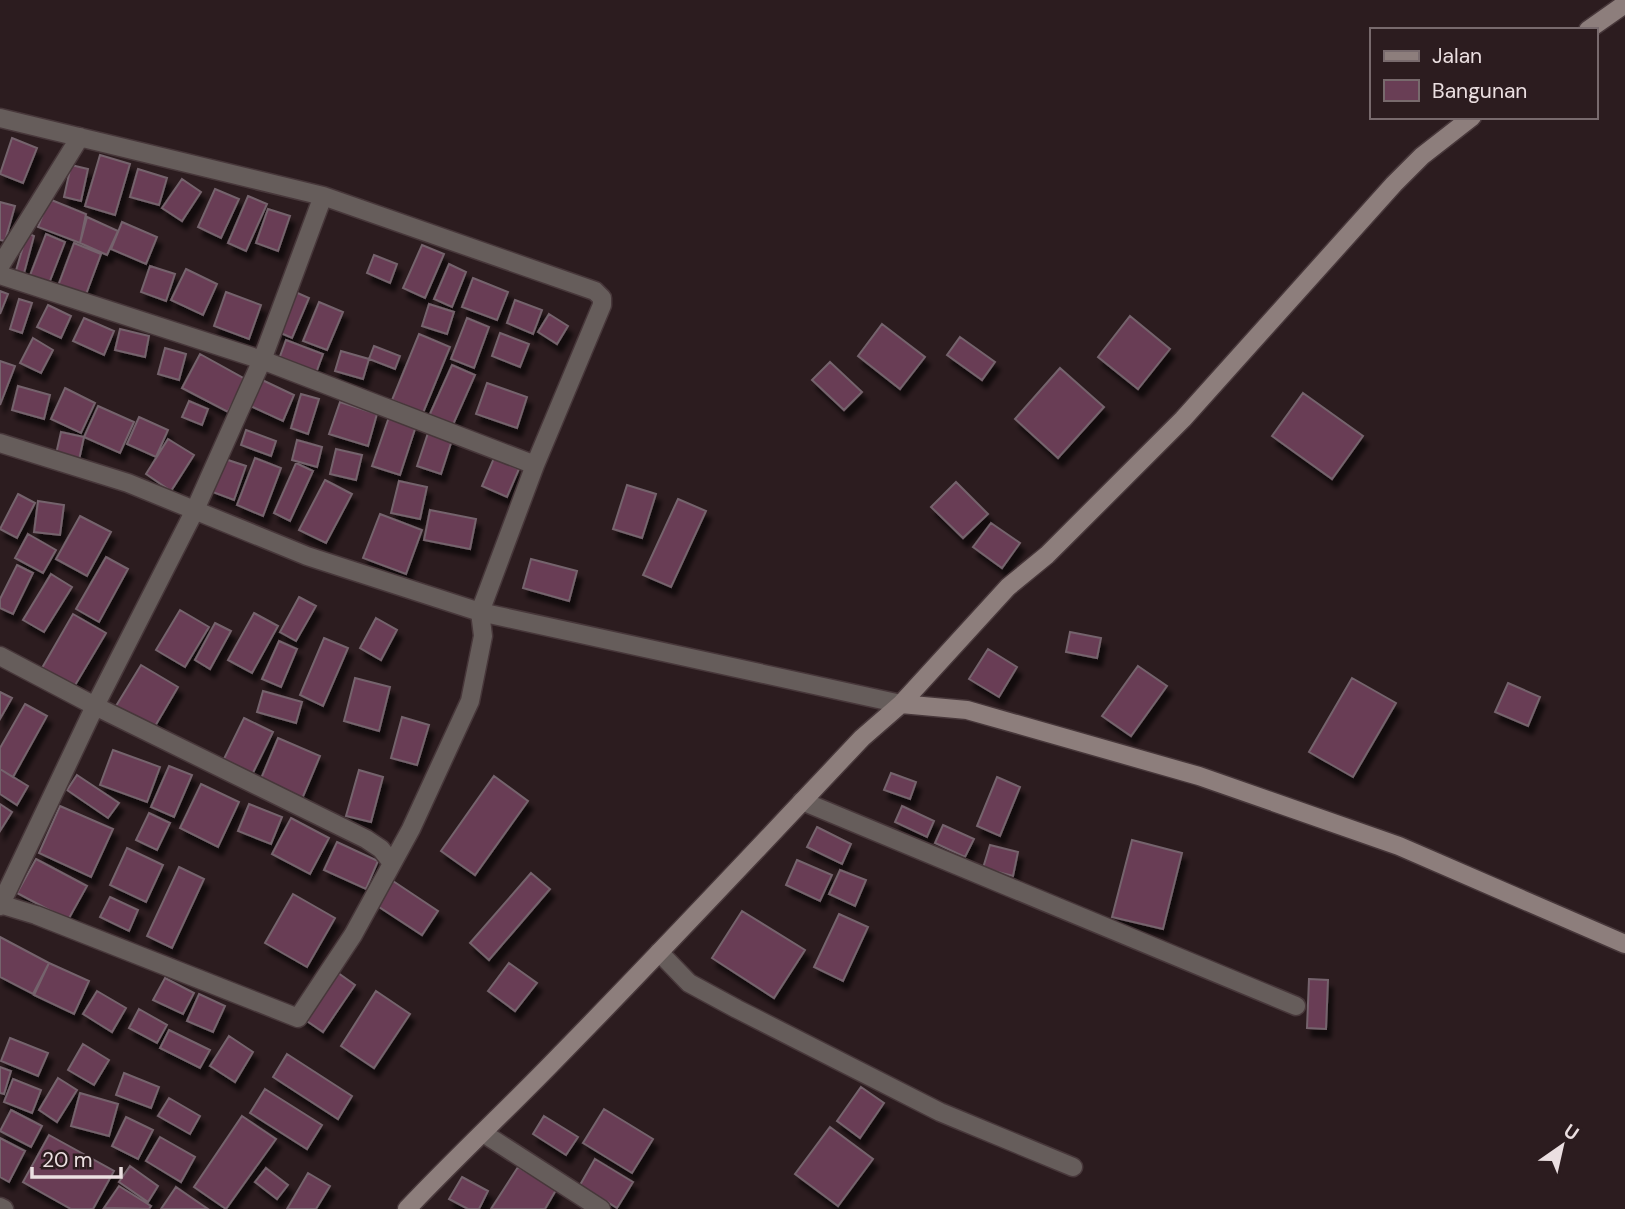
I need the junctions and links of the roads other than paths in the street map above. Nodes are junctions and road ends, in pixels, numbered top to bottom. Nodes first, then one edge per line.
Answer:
1 (1625, 5) edge
2 (1591, 28) edge
3 (0, 118) edge
4 (1469, 119) edge
5 (80, 137) junction
6 (323, 196) junction
7 (0, 266) edge
8 (0, 275) edge
9 (262, 360) junction
10 (0, 443) edge
11 (535, 465) junction
12 (194, 512) junction
13 (480, 612) junction
14 (0, 656) edge
15 (901, 704) junction
16 (95, 706) junction
17 (802, 802) junction
18 (392, 863) junction
19 (0, 905) edge
20 (1625, 944) edge
21 (659, 952) junction
22 (1296, 1006) dead end
23 (483, 1133) junction
24 (1073, 1167) dead end
25 (407, 1209) edge
26 (601, 1209) edge

1 - 2 street
3 - 5 street
4 - 15 street
5 - 6 street
5 - 7 street
6 - 9 street
6 - 11 street
8 - 9 street
9 - 11 street
9 - 12 street
10 - 12 street
11 - 13 street
12 - 13 street
12 - 16 street
13 - 15 street
13 - 18 street
14 - 16 street
15 - 17 street
15 - 20 street
16 - 18 street
16 - 19 street
17 - 21 street
17 - 22 street
18 - 19 street
21 - 23 street
21 - 24 street
23 - 25 street
23 - 26 street

